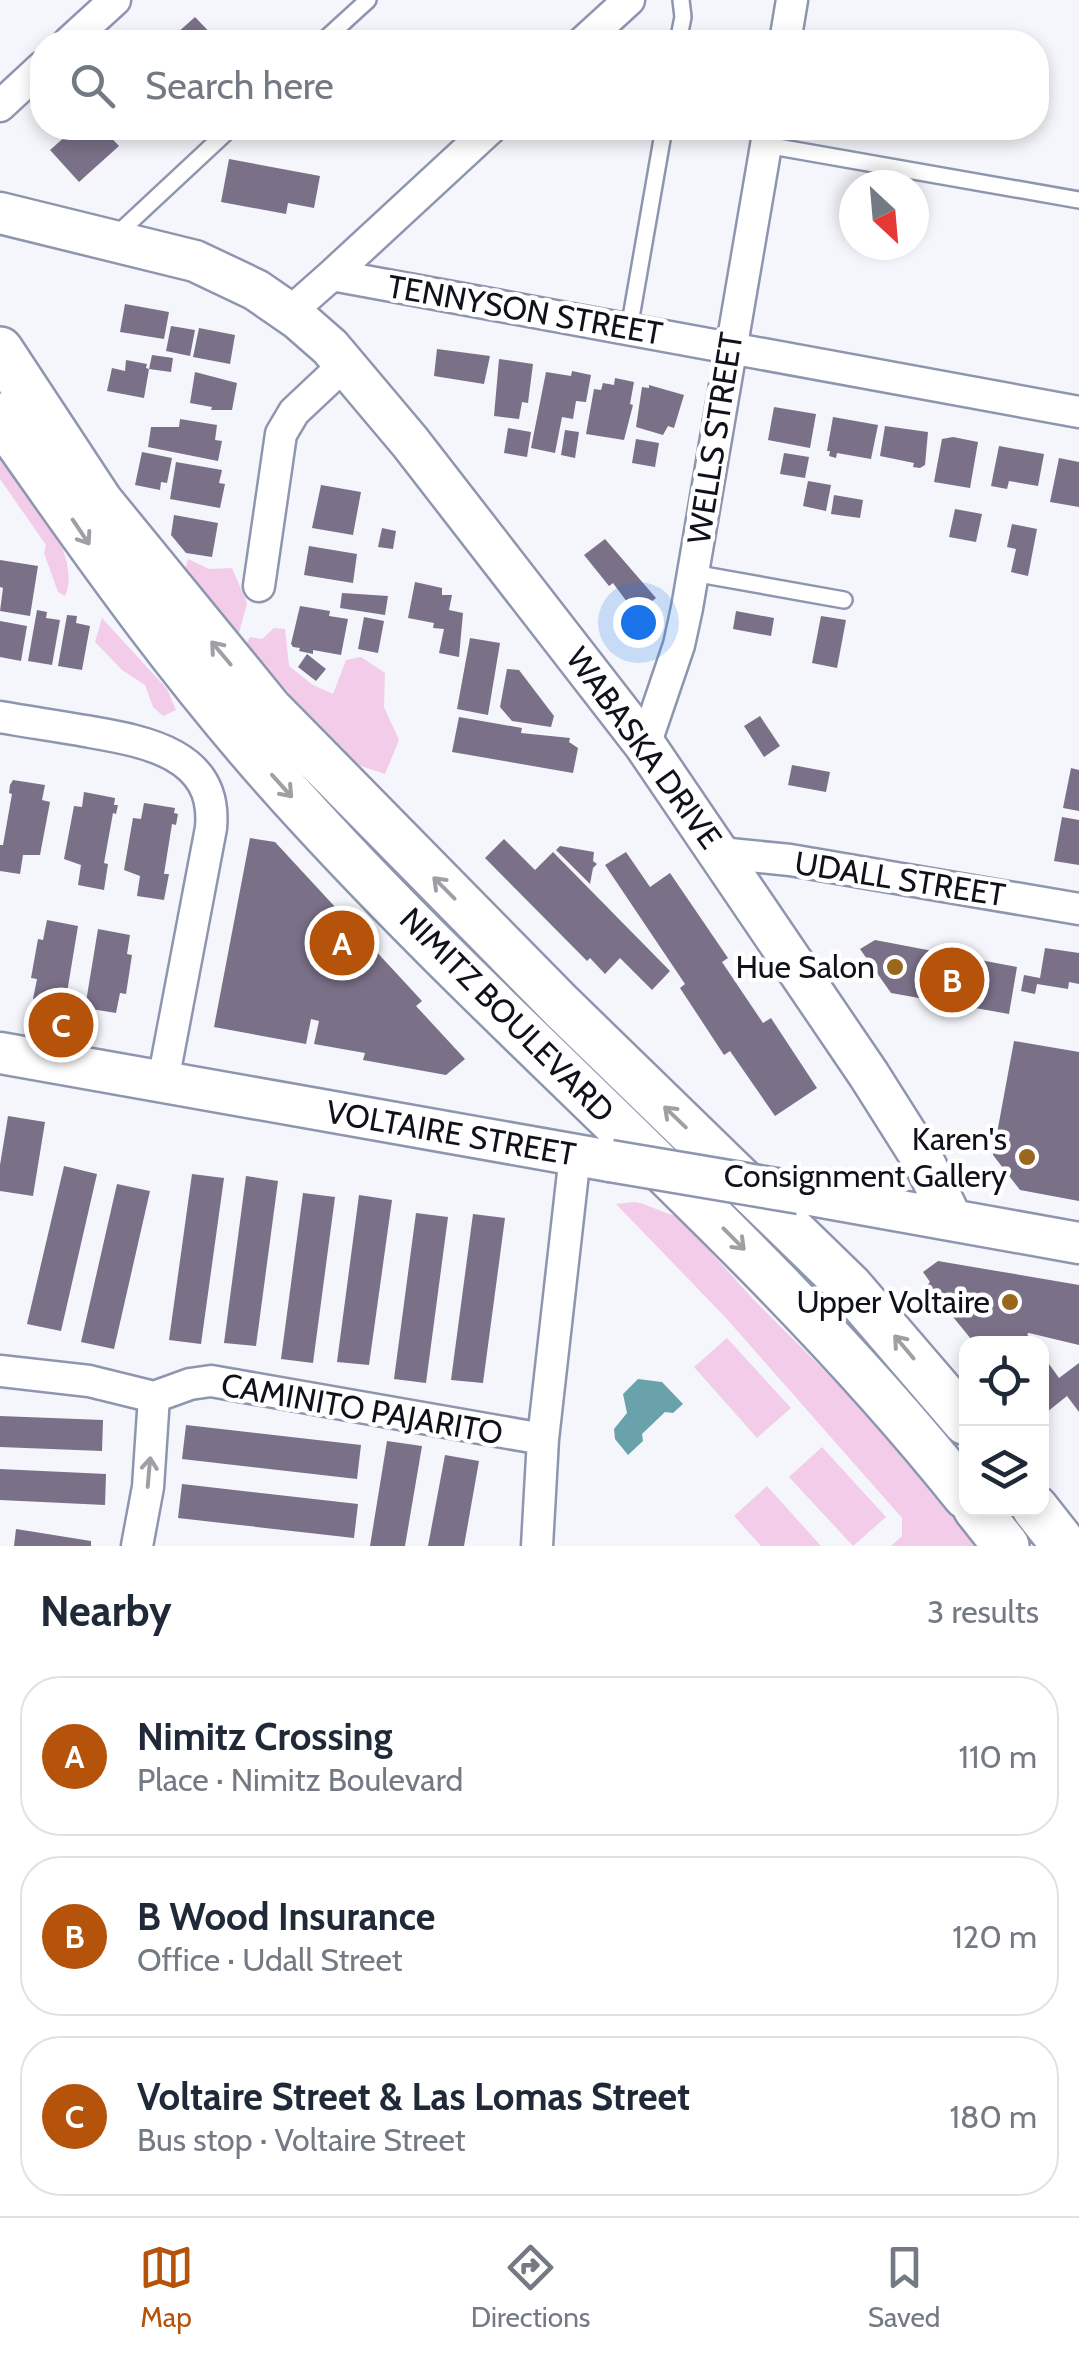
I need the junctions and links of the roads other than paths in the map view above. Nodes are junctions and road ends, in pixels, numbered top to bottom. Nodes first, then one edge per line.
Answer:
1 (115, 0) edge
2 (368, 0) edge
3 (629, 0) edge
4 (681, 0) edge
5 (792, 0) edge
6 (82, 30) edge
7 (335, 30) edge
8 (596, 30) edge
9 (680, 30) edge
10 (787, 30) edge
11 (30, 78) edge
12 (0, 106) edge
13 (219, 140) edge
14 (478, 140) edge
15 (662, 140) edge
16 (767, 140) edge
17 (787, 140) edge
18 (1079, 200) edge
19 (0, 213) edge
20 (112, 238) junction
21 (332, 275) junction
22 (290, 313) junction
23 (629, 329) junction
24 (729, 348) junction
25 (0, 350) edge
26 (345, 364) junction
27 (1079, 412) edge
28 (0, 416) edge
29 (693, 573) junction
30 (259, 586) dead end
31 (844, 600) dead end
32 (0, 717) edge
33 (645, 745) junction
34 (720, 853) junction
35 (1079, 909) edge
36 (0, 1053) edge
37 (163, 1081) junction
38 (592, 1158) junction
39 (951, 1218) junction
40 (1079, 1242) edge
41 (0, 1372) edge
42 (154, 1397) junction
43 (959, 1414) edge
44 (543, 1439) junction
45 (959, 1487) edge
46 (982, 1516) edge
47 (1041, 1516) edge
48 (138, 1546) edge
49 (537, 1546) edge
50 (1006, 1546) edge
51 (1064, 1546) edge

1 - 6 street
2 - 7 lane
3 - 8 street
4 - 9 lane
5 - 10 street
11 - 12 street
13 - 20 lane
14 - 21 street
15 - 23 lane
16 - 24 street, WELLS STREET
17 - 18 lane
19 - 20 main road
20 - 22 main road
21 - 22 street
21 - 23 street, TENNYSON STREET
22 - 26 main road, WABASKA DRIVE
23 - 24 street, TENNYSON STREET
24 - 27 street, TENNYSON STREET
24 - 29 street, WELLS STREET
43 -> 25 main road, NIMITZ BOULEVARD
26 - 30 street
26 - 33 main road, WABASKA DRIVE
28 -> 45 main road, NIMITZ BOULEVARD
29 - 31 lane
29 - 33 street, WELLS STREET
32 - 37 street
33 - 34 main road, WABASKA DRIVE
34 - 35 street, UDALL STREET
34 - 39 main road, WABASKA DRIVE
36 - 37 main road, VOLTAIRE STREET
37 - 38 main road, VOLTAIRE STREET
38 - 39 main road, VOLTAIRE STREET, bridge
38 - 44 street
39 - 40 main road, VOLTAIRE STREET
41 - 42 street
42 - 44 street, CAMINITO PAJARITO
48 -> 42 street
44 - 49 street
46 - 50 main road
47 - 51 main road

